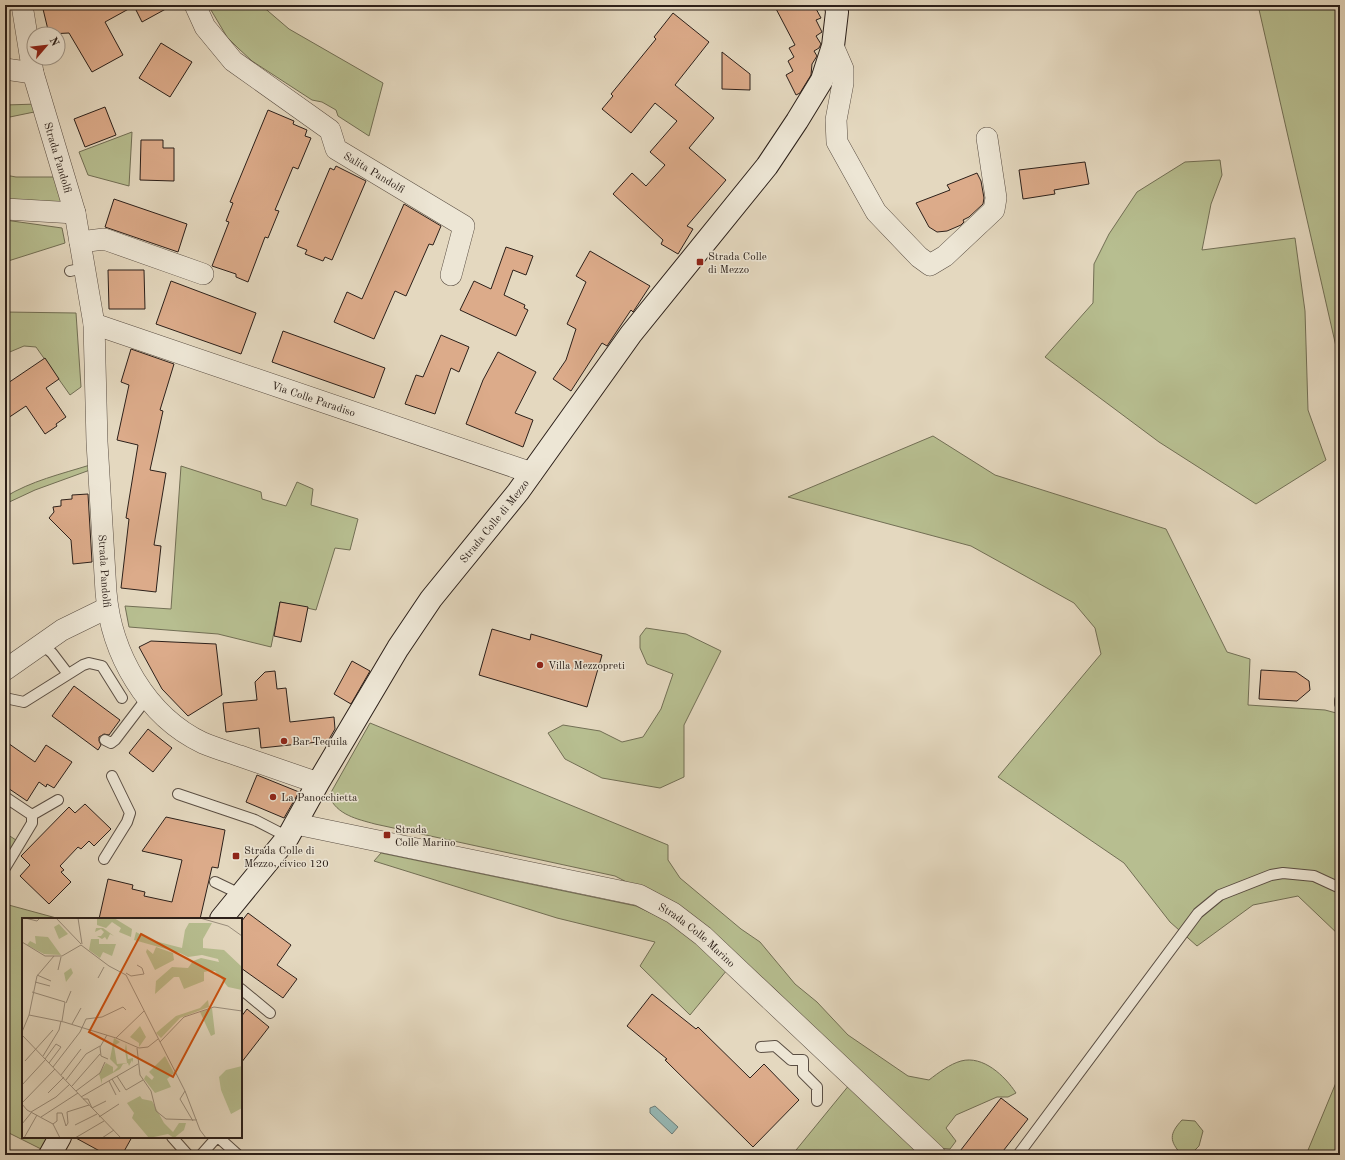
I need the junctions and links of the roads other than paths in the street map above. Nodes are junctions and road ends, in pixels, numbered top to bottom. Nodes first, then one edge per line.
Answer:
1 (22, 5) edge
2 (195, 5) edge
3 (836, 5) edge
4 (833, 46) junction
5 (5, 69) edge
6 (33, 73) junction
7 (986, 138) dead end
8 (5, 208) edge
9 (75, 213) junction
10 (80, 242) junction
11 (203, 274) dead end
12 (451, 276) dead end
13 (94, 324) junction
14 (532, 473) junction
15 (107, 608) junction
16 (41, 644) junction
17 (5, 670) edge
18 (68, 674) junction
19 (5, 698) edge
20 (122, 698) dead end
21 (147, 698) junction
22 (1340, 700) edge
23 (1340, 704) edge
24 (105, 740) dead end
25 (112, 776) dead end
26 (318, 783) junction
27 (178, 794) dead end
28 (5, 797) edge
29 (58, 800) dead end
30 (32, 814) junction
31 (292, 831) junction
32 (104, 859) dead end
33 (5, 868) edge
34 (215, 882) dead end
35 (1340, 888) edge
36 (240, 894) junction
37 (222, 918) edge
38 (242, 989) edge
39 (270, 1013) dead end
40 (761, 1047) dead end
41 (811, 1052) junction
42 (817, 1101) dead end
43 (59, 1138) edge
44 (173, 1138) edge
45 (216, 1138) edge
46 (218, 1138) edge
47 (50, 1155) edge
48 (188, 1155) edge
49 (201, 1155) edge
50 (238, 1155) edge
51 (935, 1155) edge
52 (1018, 1155) edge

1 - 6 street, Strada Pandolfi
2 - 12 street, Salita Pandolfi
3 - 4 street, Strada Colle di Mezzo
4 - 7 street
4 - 14 street, Strada Colle di Mezzo
5 - 6 street
6 - 9 street, Strada Pandolfi
8 - 9 street
9 - 10 street, Strada Pandolfi
10 - 11 street
10 - 13 street, Strada Pandolfi
13 - 14 street, Via Colle Paradiso
13 - 15 street, Strada Pandolfi
14 - 26 street, Strada Colle di Mezzo
15 - 16 street
15 - 21 street, Strada Pandolfi
16 - 17 street
16 - 18 lane
18 - 19 lane
18 - 20 lane
21 - 24 lane
21 - 26 street, Strada Pandolfi
22 - 23 lane
25 - 32 lane
26 - 31 street, Strada Colle di Mezzo
27 - 31 lane
28 - 30 lane
29 - 30 lane
30 - 33 lane
31 - 36 street, Strada Colle di Mezzo
31 - 41 street, Strada Colle Marino
34 - 36 lane
35 - 52 lane
36 - 37 street, Strada Colle di Mezzo
38 - 39 lane
40 - 41 lane
41 - 42 lane
41 - 51 street, Strada Colle Marino
43 - 47 street
44 - 48 lane
45 - 49 lane
46 - 50 lane

